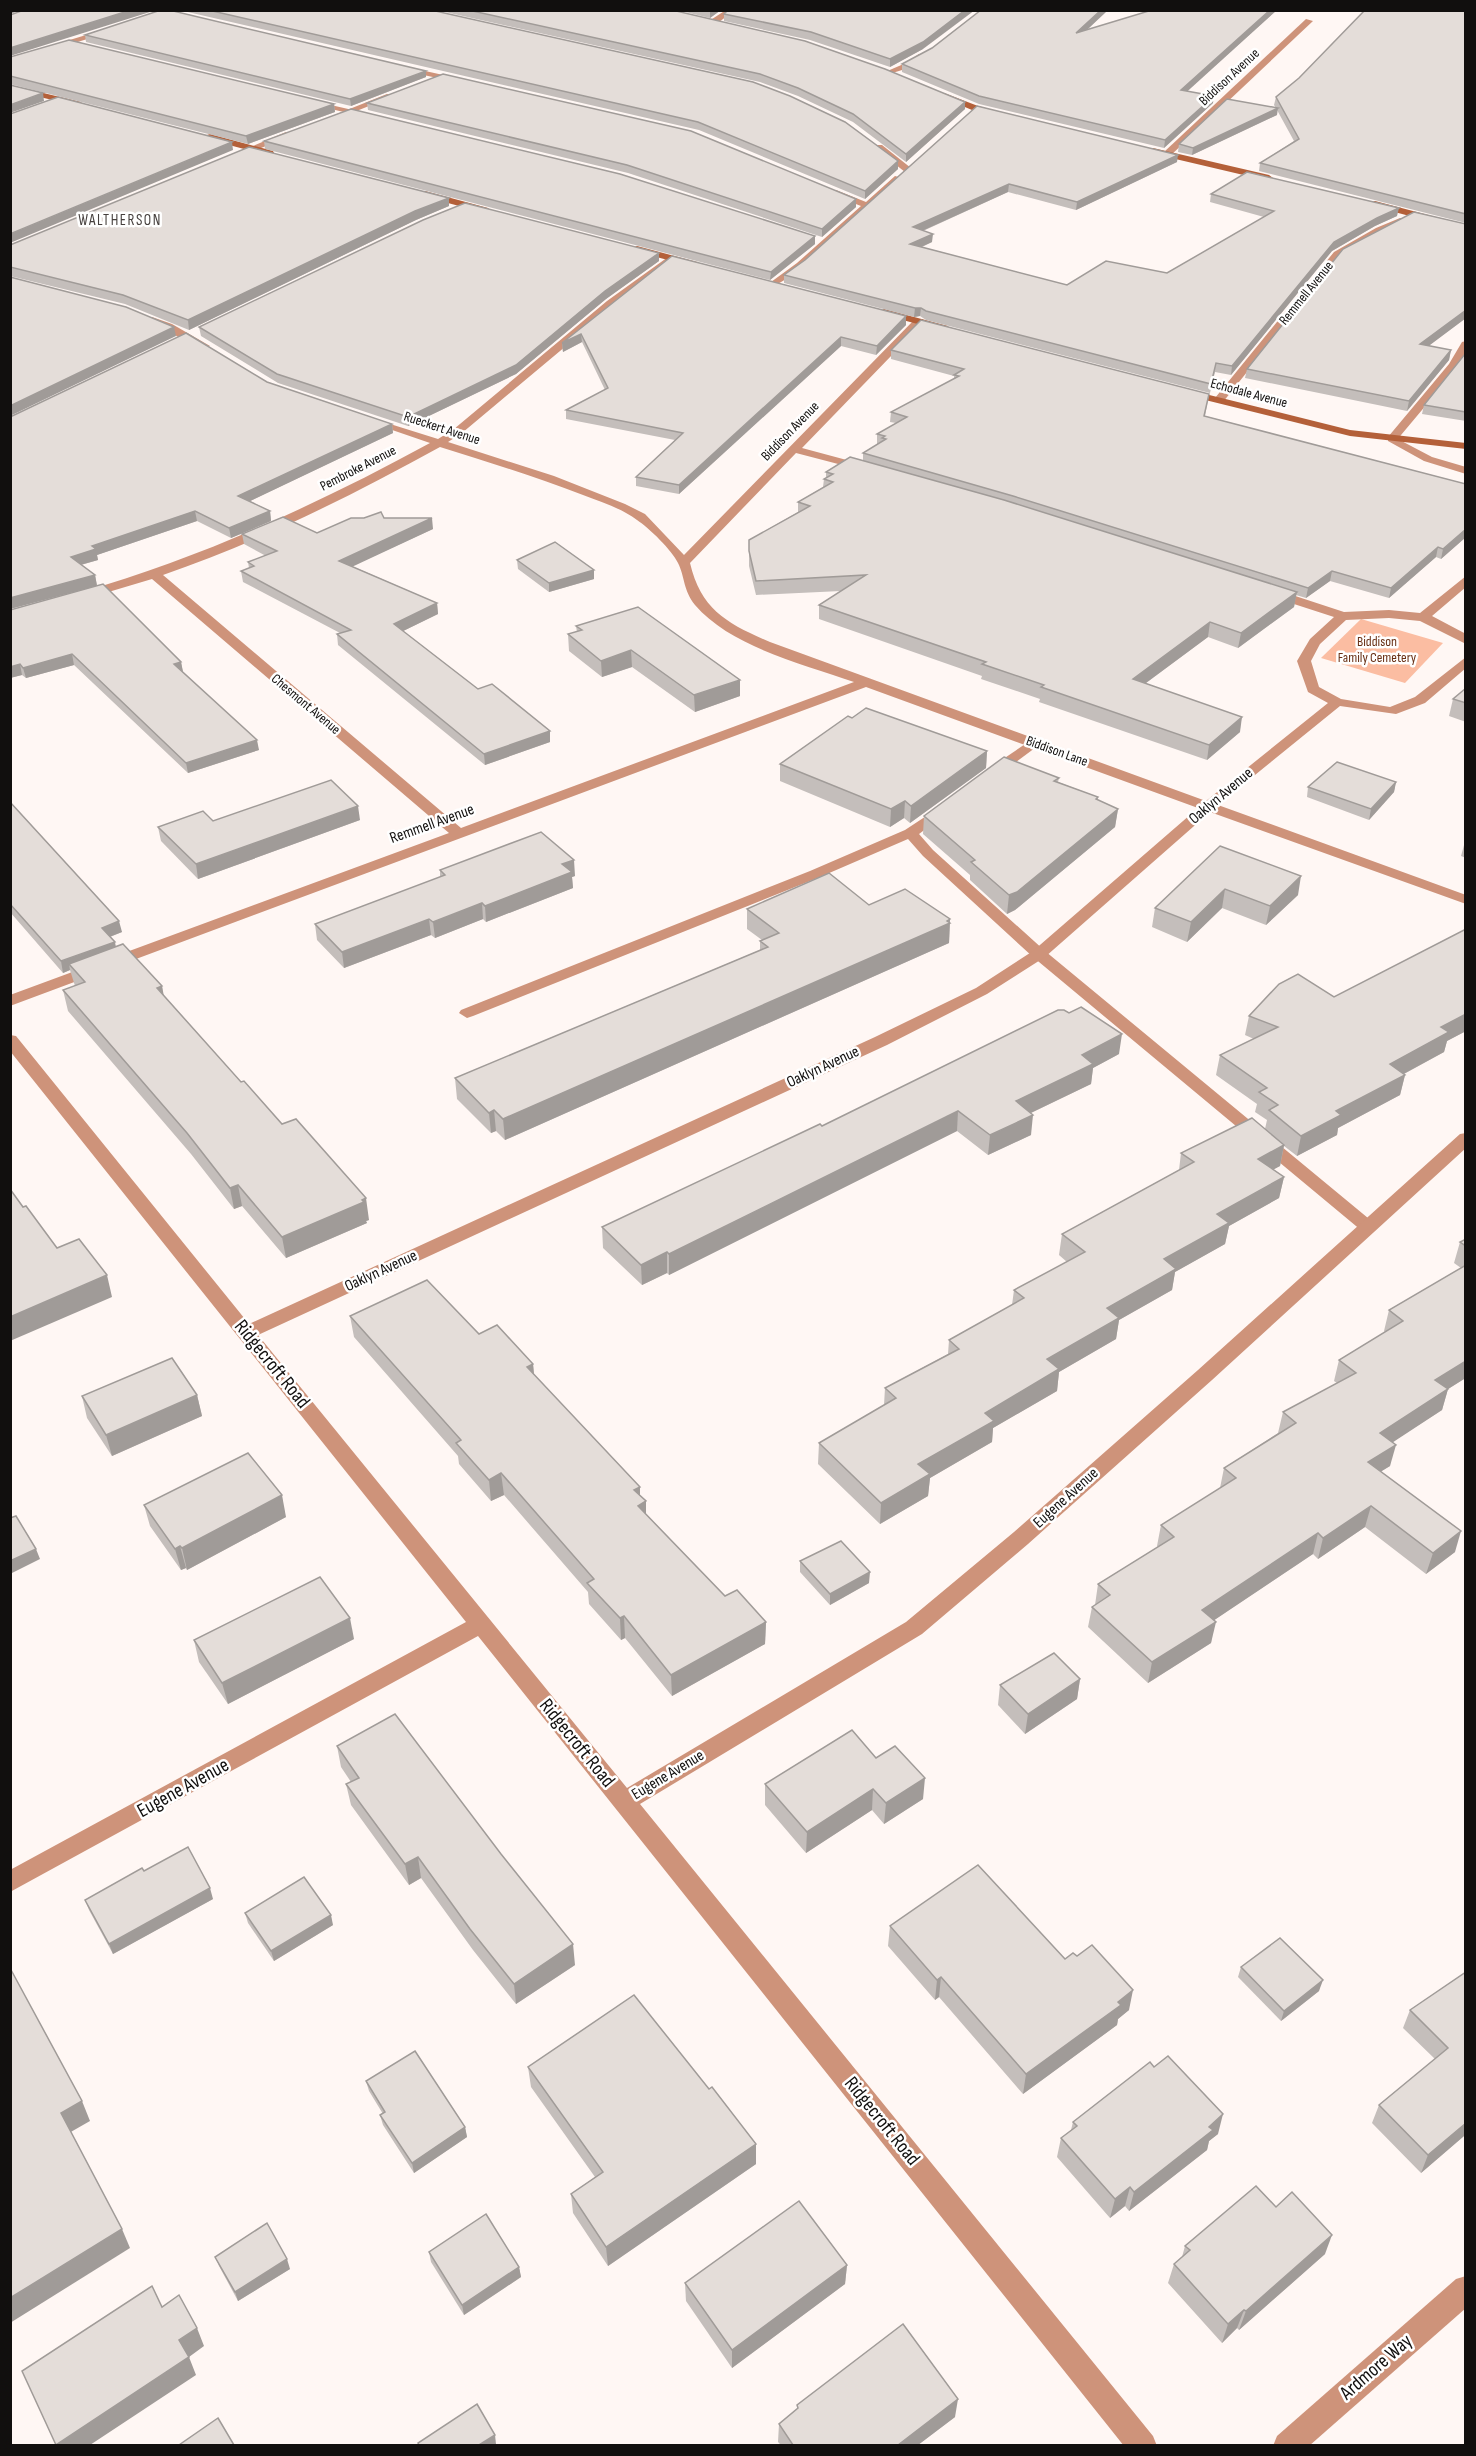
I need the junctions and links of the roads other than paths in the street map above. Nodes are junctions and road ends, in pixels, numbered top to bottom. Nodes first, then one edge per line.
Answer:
1 (732, 10) edge
2 (701, 21) edge
3 (1309, 21) dead end
4 (712, 23) junction
5 (723, 25) edge
6 (113, 30) edge
7 (71, 43) junction
8 (91, 48) edge
9 (932, 49) edge
10 (10, 62) edge
11 (394, 66) edge
12 (885, 71) joint
13 (440, 77) junction
14 (900, 77) edge
15 (420, 84) edge
16 (472, 84) edge
17 (10, 87) edge
18 (932, 90) edge
19 (400, 92) edge
20 (303, 99) edge
21 (63, 100) junction
22 (86, 106) edge
23 (42, 108) edge
24 (975, 108) junction
25 (350, 111) junction
26 (967, 115) edge
27 (1006, 116) edge
28 (383, 119) edge
29 (317, 123) edge
30 (296, 131) edge
31 (197, 134) edge
32 (873, 143) edge
33 (252, 148) junction
34 (1145, 149) edge
35 (1167, 154) junction
36 (286, 157) edge
37 (219, 162) edge
38 (917, 162) edge
39 (908, 170) junction
40 (1280, 181) edge
41 (821, 188) edge
42 (410, 190) edge
43 (1371, 203) edge
44 (466, 205) junction
45 (865, 205) junction
46 (447, 212) edge
47 (500, 214) edge
48 (1416, 214) junction
49 (1466, 228) edge
50 (814, 238) edge
51 (825, 242) junction
52 (625, 246) edge
53 (671, 258) junction
54 (705, 267) edge
55 (763, 281) edge
56 (774, 284) junction
57 (786, 287) edge
58 (874, 309) edge
59 (137, 315) edge
60 (919, 321) junction
61 (953, 330) edge
62 (1466, 344) edge
63 (213, 353) edge
64 (1176, 389) edge
65 (1220, 400) junction
66 (364, 418) edge
67 (1392, 439) junction
68 (439, 443) junction
69 (1466, 446) edge
70 (794, 449) junction
71 (1466, 471) edge
72 (879, 472) edge
73 (684, 562) junction
74 (154, 574) junction
75 (1466, 580) edge
76 (1257, 588) edge
77 (76, 597) edge
78 (1343, 616) junction
79 (1423, 617) junction
80 (1466, 640) edge
81 (1466, 661) edge
82 (867, 682) junction
83 (1337, 702) junction
84 (1034, 742) junction
85 (979, 782) edge
86 (951, 802) edge
87 (1209, 806) junction
88 (910, 832) junction
89 (459, 834) junction
90 (1466, 900) edge
91 (1039, 954) junction
92 (10, 1001) edge
93 (467, 1013) dead end
94 (10, 1040) edge
95 (1466, 1137) edge
96 (1368, 1227) junction
97 (246, 1333) junction
98 (481, 1624) junction
99 (624, 1802) junction
100 (10, 1882) edge
101 (1466, 2289) edge
102 (1143, 2445) edge
103 (1287, 2445) edge

1 - 4 street
2 - 4 main road
3 - 35 street, Biddison Avenue
4 - 5 main road
6 - 7 street
7 - 8 street
7 - 10 street
9 - 12 street
11 - 13 street
12 - 14 main road
13 - 15 street
13 - 16 street
17 - 21 main road
18 - 24 main road
19 - 25 street
20 - 25 street
21 - 22 main road
21 - 23 street
24 - 26 street
24 - 27 main road
25 - 28 street
25 - 29 street
30 - 33 street
31 - 33 main road
32 - 39 street
33 - 36 main road
33 - 37 street
34 - 35 main road
35 - 40 main road
38 - 39 street
39 - 45 street
41 - 45 street
42 - 44 main road
43 - 48 main road
44 - 46 street
44 - 47 main road
45 - 51 street
48 - 49 main road
48 - 65 street, Remmell Avenue
50 - 51 street
51 - 56 street
52 - 53 main road
53 - 54 main road
53 - 68 street, Pembroke Avenue
55 - 56 main road
56 - 57 main road
58 - 60 main road
59 - 63 street
60 - 61 main road
60 - 70 street, Biddison Avenue
62 - 67 street
64 - 65 main road, Echodale Avenue
65 - 67 main road, Echodale Avenue
66 - 68 street, Rueckert Avenue
67 - 69 main road
67 - 71 street, Echodale Avenue
68 - 73 street, Rueckert Avenue
68 - 74 street, Pembroke Avenue
70 - 72 street
70 - 73 street, Biddison Avenue
73 - 82 street, Biddison Lane
74 - 77 street, Pembroke Avenue
74 - 89 street, Chesmont Avenue
75 - 79 street
76 - 78 street
78 - 79 street
78 - 83 street
79 - 80 street
81 - 83 street
82 - 84 street, Biddison Lane
82 - 89 street, Remmell Avenue
83 - 87 street, Oaklyn Avenue
84 - 85 street
84 - 87 street, Biddison Lane
86 - 88 street
87 - 90 street, Biddison Lane
87 - 91 street, Oaklyn Avenue
88 - 91 street
88 - 93 street
89 - 92 street, Remmell Avenue
91 - 96 street
91 - 97 street, Oaklyn Avenue
94 - 97 street, Ridgecroft Road
95 - 96 street, Eugene Avenue
96 - 99 street, Eugene Avenue
97 - 98 street, Ridgecroft Road
98 - 99 street, Ridgecroft Road
98 - 100 street, Eugene Avenue
99 - 102 street, Ridgecroft Road
101 - 103 street, Ardmore Way

